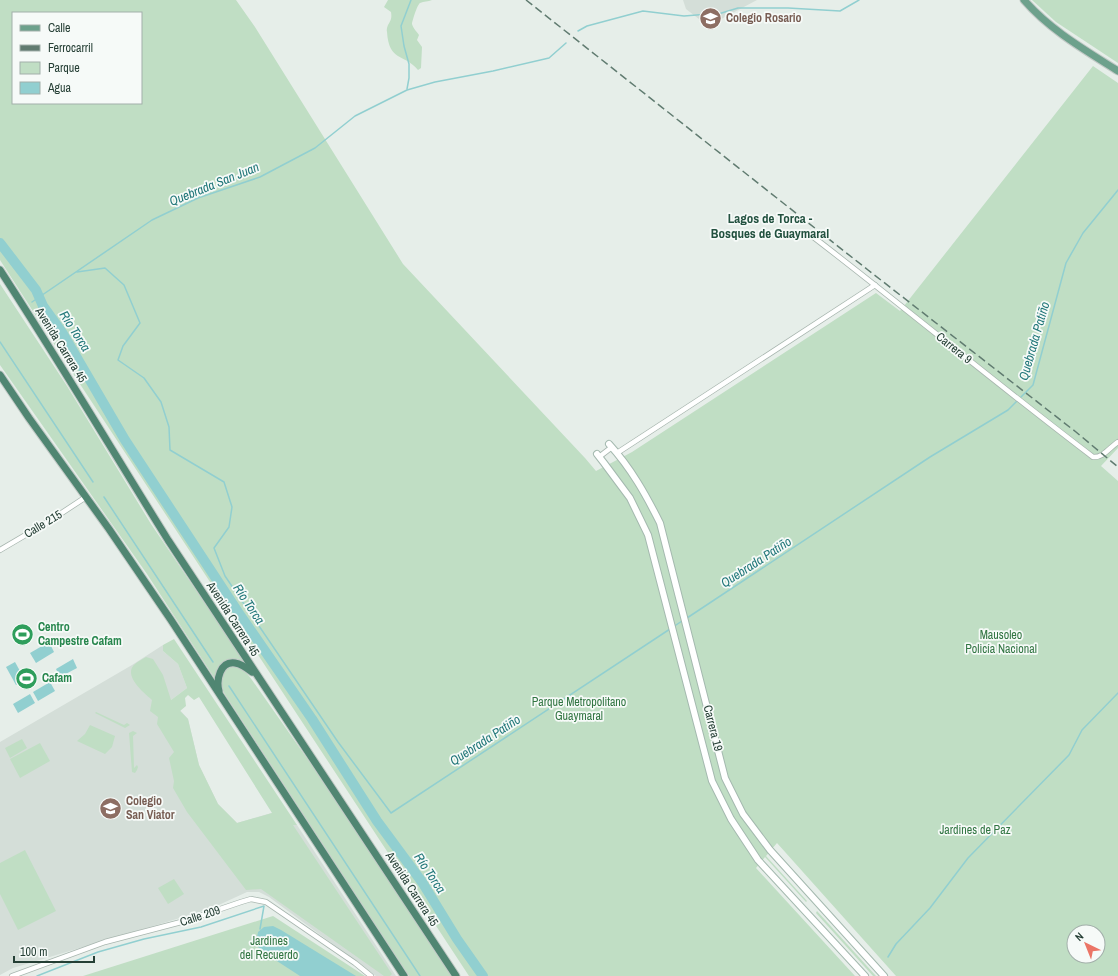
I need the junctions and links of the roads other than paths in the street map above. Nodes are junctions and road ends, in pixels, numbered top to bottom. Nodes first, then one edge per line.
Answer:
1 (1024, 0) edge
2 (1118, 71) edge
3 (812, 236) dead end
4 (0, 270) edge
5 (875, 285) junction
6 (0, 375) edge
7 (1118, 442) edge
8 (611, 446) joint
9 (617, 453) junction
10 (598, 456) joint
11 (86, 497) junction
12 (0, 550) edge
13 (256, 674) junction
14 (221, 698) junction
15 (12, 976) edge
16 (371, 976) edge
17 (404, 976) edge
18 (456, 976) edge
19 (865, 976) edge
20 (884, 976) edge

1 - 2 main road
3 - 5 street, Carrera 9
4 - 13 highway, Avenida Carrera 45
5 - 7 street, Carrera 9
5 - 9 street
6 - 11 highway
8 - 9 main road, Carrera 19
8 - 10 street
9 - 20 main road, Carrera 19
10 - 19 main road, Carrera 19
11 - 12 street, Calle 215
11 - 14 highway
13 - 14 highway
13 - 18 highway, Avenida Carrera 45
14 - 17 highway
15 - 16 street, Calle 209

